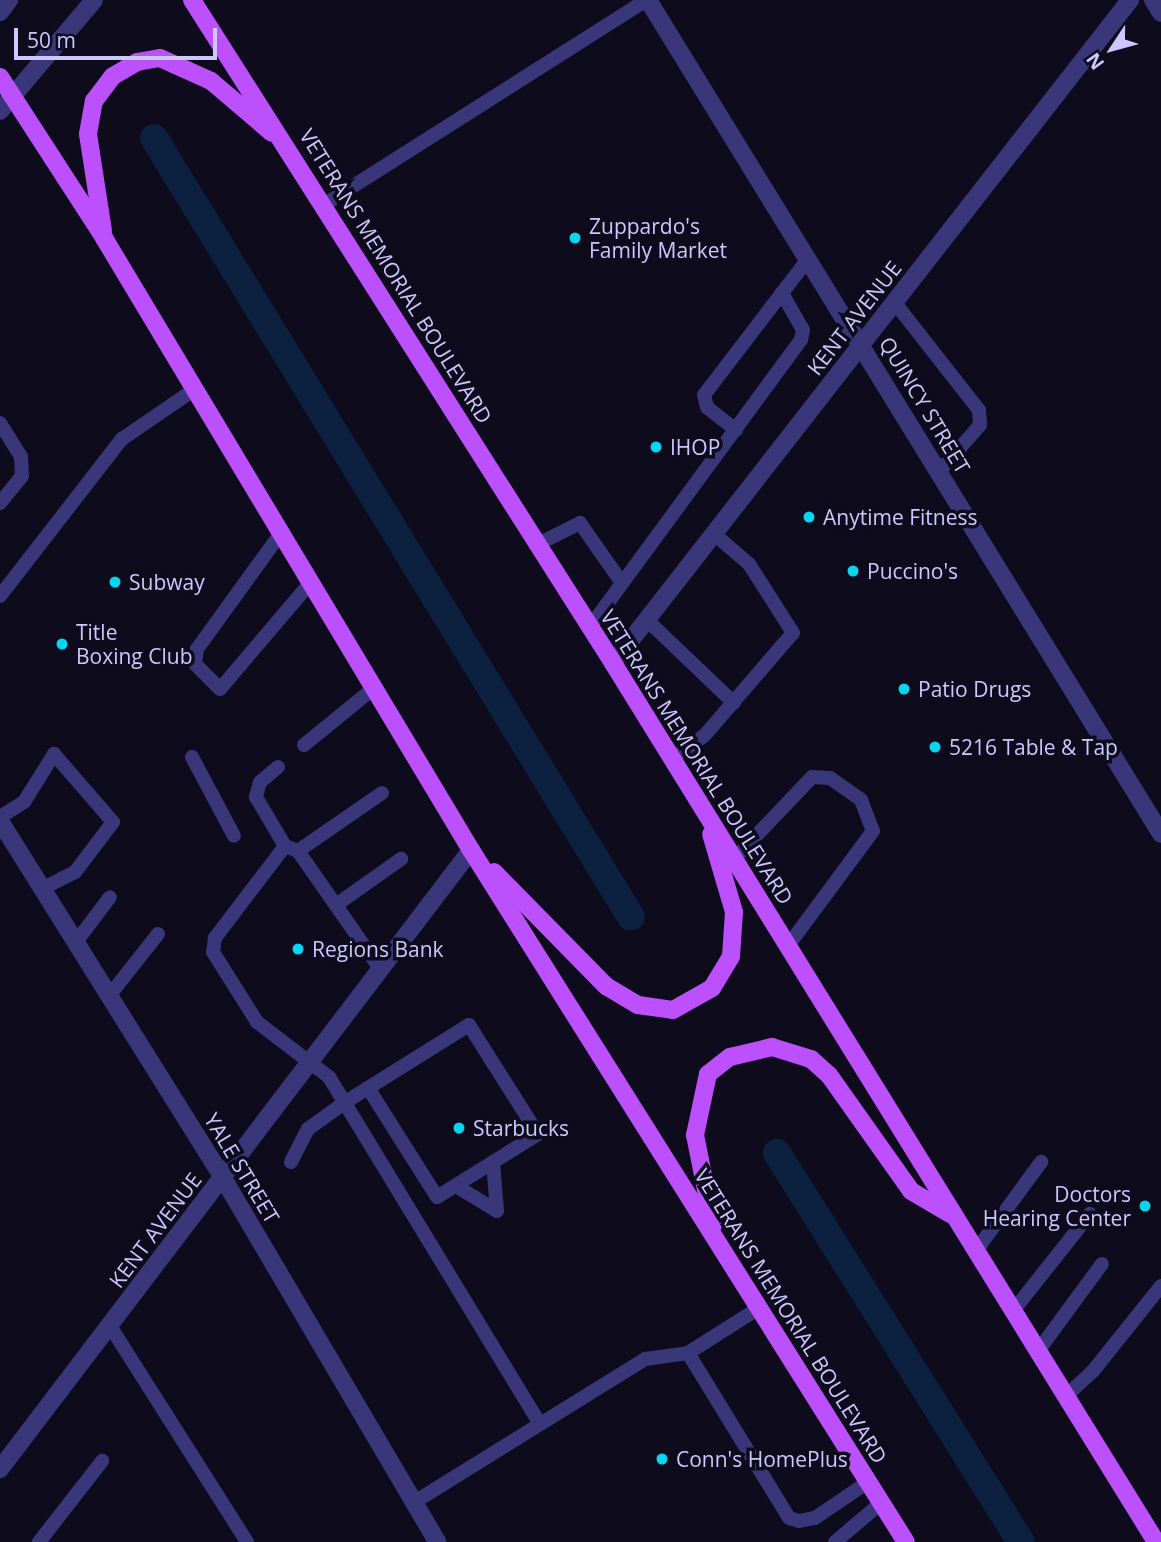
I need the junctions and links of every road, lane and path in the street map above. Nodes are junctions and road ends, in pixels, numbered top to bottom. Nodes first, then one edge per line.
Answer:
1 (9, 0) edge
2 (94, 0) edge
3 (192, 0) edge
4 (647, 0) edge
5 (1130, 0) edge
6 (1153, 0) edge
7 (0, 12) edge
8 (1161, 13) edge
9 (0, 77) edge
10 (11, 96) junction
11 (0, 111) edge
12 (288, 146) junction
13 (325, 204) junction
14 (104, 238) junction
15 (808, 259) junction
16 (782, 293) junction
17 (895, 303) junction
18 (862, 346) junction
19 (195, 389) junction
20 (0, 423) edge
21 (736, 430) junction
22 (939, 472) junction
23 (0, 503) edge
24 (281, 533) junction
25 (713, 533) junction
26 (538, 544) junction
27 (311, 582) junction
28 (622, 583) junction
29 (0, 596) edge
30 (647, 620) junction
31 (590, 627) junction
32 (613, 663) junction
33 (374, 688) junction
34 (734, 703) junction
35 (304, 745) dead end
36 (192, 757) dead end
37 (671, 759) junction
38 (278, 767) dead end
39 (382, 793) dead end
40 (704, 811) junction
41 (0, 819) edge
42 (1161, 834) edge
43 (234, 835) dead end
44 (292, 848) junction
45 (471, 850) junction
46 (401, 859) dead end
47 (734, 859) junction
48 (42, 889) junction
49 (110, 897) dead end
50 (336, 905) junction
51 (158, 934) dead end
52 (75, 942) junction
53 (788, 946) junction
54 (381, 970) junction
55 (109, 996) junction
56 (310, 1063) junction
57 (368, 1088) junction
58 (344, 1103) junction
59 (291, 1162) dead end
60 (493, 1162) junction
61 (1041, 1162) dead end
62 (223, 1178) junction
63 (456, 1186) junction
64 (1090, 1214) dead end
65 (953, 1216) junction
66 (717, 1241) junction
67 (975, 1252) junction
68 (1102, 1264) dead end
69 (1161, 1286) edge
70 (759, 1308) junction
71 (1013, 1311) junction
72 (110, 1326) junction
73 (1038, 1351) junction
74 (688, 1353) junction
75 (1066, 1396) junction
76 (540, 1424) junction
77 (102, 1461) dead end
78 (0, 1469) edge
79 (868, 1482) junction
80 (413, 1503) junction
81 (881, 1503) junction
82 (39, 1542) edge
83 (247, 1542) edge
84 (437, 1542) edge
85 (835, 1542) edge
86 (906, 1542) edge
87 (1156, 1542) edge

1 - 7 street
2 - 10 street
3 - 12 main road, VETERANS MEMORIAL BOULEVARD
4 - 13 lane
4 - 15 street, QUINCY STREET
5 - 17 street, KENT AVENUE
6 - 8 street
9 - 10 main road, VETERANS MEMORIAL BOULEVARD
10 - 11 street
10 - 14 main road, VETERANS MEMORIAL BOULEVARD
12 - 13 main road, VETERANS MEMORIAL BOULEVARD
12 - 14 main road
13 - 26 main road, VETERANS MEMORIAL BOULEVARD
14 - 19 main road, VETERANS MEMORIAL BOULEVARD
15 - 16 lane
15 - 18 street, QUINCY STREET
16 - 21 lane
16 - 21 lane
17 - 18 street, KENT AVENUE
17 - 22 lane
18 - 22 street, QUINCY STREET
18 - 25 street, KENT AVENUE
19 - 24 main road, VETERANS MEMORIAL BOULEVARD
19 - 29 lane
20 - 23 lane
21 - 28 lane
22 - 42 street, QUINCY STREET
24 - 27 main road, VETERANS MEMORIAL BOULEVARD
24 - 27 lane
25 - 30 street, KENT AVENUE
25 - 34 lane
26 - 28 lane
26 - 31 main road, VETERANS MEMORIAL BOULEVARD
27 - 33 main road, VETERANS MEMORIAL BOULEVARD
28 - 31 lane
30 - 32 street, KENT AVENUE
30 - 34 lane
31 - 32 main road, VETERANS MEMORIAL BOULEVARD
32 - 37 main road, VETERANS MEMORIAL BOULEVARD
33 - 35 lane
33 - 45 main road, VETERANS MEMORIAL BOULEVARD
34 - 37 lane
36 - 43 lane
37 - 40 main road, VETERANS MEMORIAL BOULEVARD
38 - 44 lane
39 - 44 lane
40 - 45 main road
40 - 47 main road, VETERANS MEMORIAL BOULEVARD
41 - 48 street, YALE STREET
41 - 48 lane
44 - 50 lane
44 - 56 lane
45 - 54 street, KENT AVENUE
45 - 66 main road, VETERANS MEMORIAL BOULEVARD
46 - 50 lane
47 - 53 main road, VETERANS MEMORIAL BOULEVARD
47 - 53 lane
48 - 52 street, YALE STREET
49 - 52 lane
50 - 54 lane
51 - 55 lane
52 - 55 street, YALE STREET
53 - 65 main road, VETERANS MEMORIAL BOULEVARD
54 - 56 street, KENT AVENUE
55 - 62 street, YALE STREET
56 - 58 lane
56 - 62 street, KENT AVENUE
57 - 58 lane
57 - 60 lane
57 - 63 lane
58 - 59 lane
58 - 76 lane
60 - 63 lane
60 - 63 lane
61 - 67 lane
62 - 72 street, KENT AVENUE
62 - 80 street, YALE STREET
64 - 71 lane
65 - 66 main road
65 - 67 main road, VETERANS MEMORIAL BOULEVARD
66 - 70 main road, VETERANS MEMORIAL BOULEVARD
67 - 71 main road, VETERANS MEMORIAL BOULEVARD
68 - 73 lane
69 - 75 lane
70 - 74 lane
70 - 79 main road, VETERANS MEMORIAL BOULEVARD
71 - 73 main road, VETERANS MEMORIAL BOULEVARD
72 - 78 street, KENT AVENUE
72 - 83 lane
73 - 75 main road, VETERANS MEMORIAL BOULEVARD
74 - 76 lane
74 - 79 lane
75 - 87 main road, VETERANS MEMORIAL BOULEVARD
76 - 80 lane
77 - 82 lane
79 - 81 main road, VETERANS MEMORIAL BOULEVARD
80 - 84 street, YALE STREET
81 - 85 lane
81 - 86 main road, VETERANS MEMORIAL BOULEVARD

